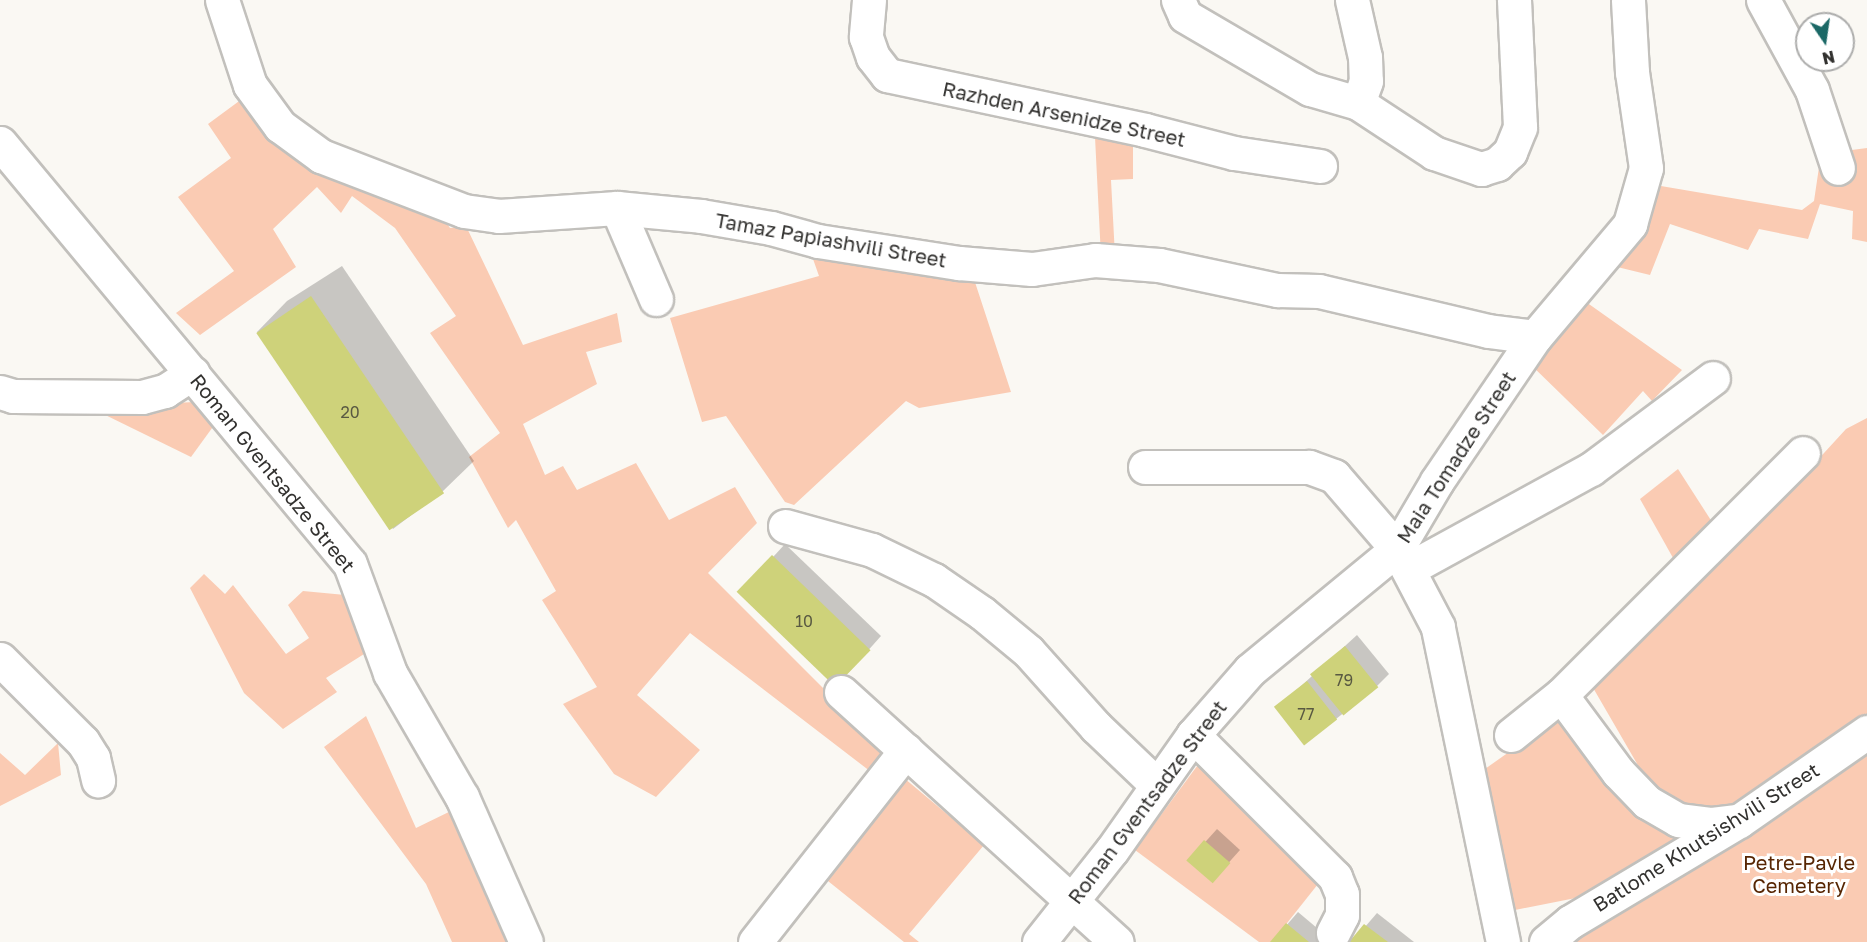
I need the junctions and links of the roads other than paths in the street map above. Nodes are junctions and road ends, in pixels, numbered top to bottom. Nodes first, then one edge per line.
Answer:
1 (222, 0) edge
2 (869, 0) edge
3 (1178, 0) edge
4 (1352, 0) edge
5 (1514, 0) edge
6 (1628, 0) edge
7 (1763, 0) edge
8 (1358, 103) junction
9 (0, 143) edge
10 (1320, 166) dead end
11 (1838, 168) dead end
12 (617, 208) junction
13 (656, 299) dead end
14 (1535, 337) junction
15 (193, 373) junction
16 (1713, 378) dead end
17 (0, 392) edge
18 (1803, 453) dead end
19 (1145, 467) dead end
20 (785, 526) dead end
21 (1403, 559) junction
22 (0, 659) edge
23 (840, 692) dead end
24 (1561, 695) junction
25 (1867, 732) edge
26 (1193, 735) junction
27 (1511, 735) dead end
28 (906, 750) junction
29 (98, 780) dead end
30 (1157, 784) junction
31 (1739, 821) junction
32 (1073, 900) junction
33 (1333, 933) dead end
34 (526, 942) edge
35 (755, 942) edge
36 (1039, 942) edge
37 (1118, 942) edge
38 (1503, 942) edge
39 (1546, 942) edge

1 - 12 street, Tamaz Papiashvili Street
2 - 10 street, Razhden Arsenidze Street
3 - 8 street
4 - 8 street
5 - 8 street
6 - 14 street, Maia Tomadze Street
7 - 11 street
9 - 15 street, Roman Gventsadze Street
12 - 13 street
12 - 14 street, Tamaz Papiashvili Street
14 - 21 street, Maia Tomadze Street
15 - 17 street
15 - 34 street, Roman Gventsadze Street
16 - 21 street
18 - 24 street
19 - 21 street
20 - 30 street
21 - 26 street, Roman Gventsadze Street
21 - 38 street, Maia Tomadze Street
22 - 29 street
23 - 28 street
24 - 27 street
24 - 31 street
25 - 31 street, Batlome Khutsishvili Street
26 - 30 street, Roman Gventsadze Street
26 - 33 street
28 - 32 street
28 - 35 street
30 - 32 street, Roman Gventsadze Street
31 - 39 street, Batlome Khutsishvili Street
32 - 36 street, Roman Gventsadze Street
32 - 37 street

